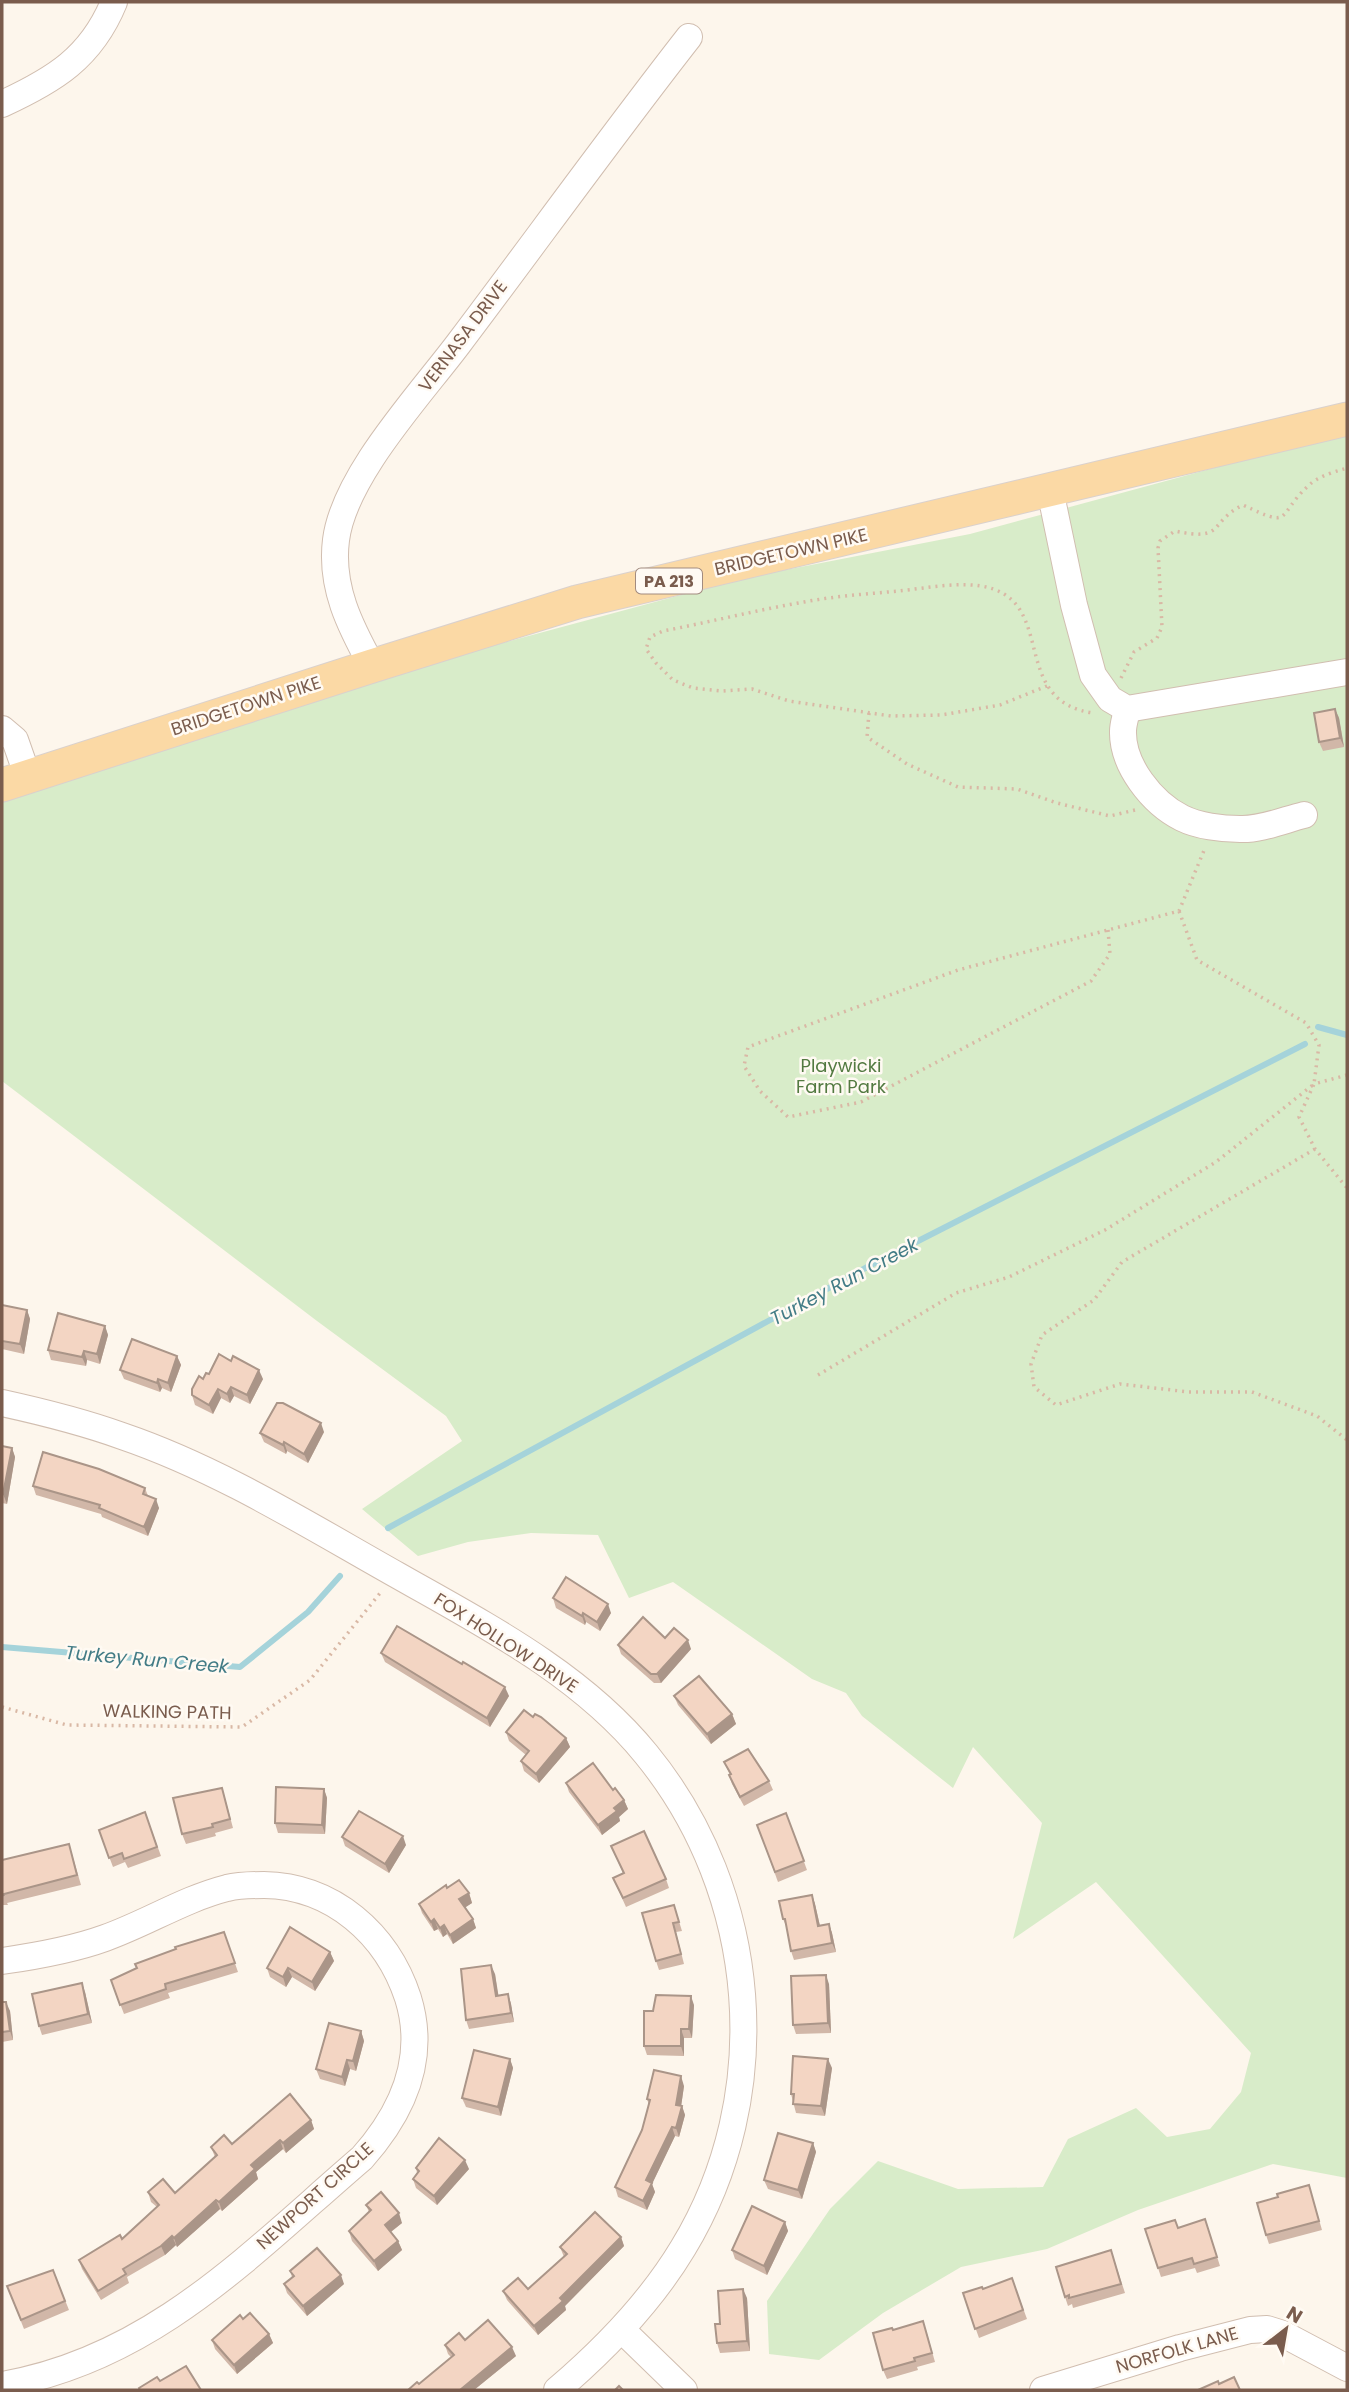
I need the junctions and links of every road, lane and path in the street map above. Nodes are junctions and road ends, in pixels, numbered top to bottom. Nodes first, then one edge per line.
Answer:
1 (114, 2) edge
2 (689, 37) dead end
3 (2, 104) edge
4 (1347, 419) edge
5 (1347, 468) edge
6 (1050, 490) junction
7 (372, 666) junction
8 (1347, 672) edge
9 (1047, 686) junction
10 (1118, 704) junction
11 (869, 712) junction
12 (2, 729) edge
13 (15, 781) edge
14 (1161, 803) junction
15 (1304, 815) dead end
16 (1213, 827) junction
17 (1179, 911) junction
18 (1108, 930) junction
19 (1347, 1075) edge
20 (1314, 1084) junction
21 (1315, 1149) junction
22 (1347, 1188) edge
23 (818, 1375) dead end
24 (2, 1404) edge
25 (1347, 1440) edge
26 (395, 1574) junction
27 (2, 1707) edge
28 (2, 1961) edge
29 (622, 2330) junction
30 (1347, 2368) edge
31 (2, 2385) edge
32 (557, 2390) edge
33 (684, 2390) edge
34 (1043, 2390) edge

1 - 3 street
2 - 7 street, VERNASA DRIVE
4 - 6 main road, BRIDGETOWN PIKE / PA 213
5 - 10 path
6 - 7 main road, BRIDGETOWN PIKE / PA 213
6 - 10 street
7 - 13 main road, BRIDGETOWN PIKE / PA 213
8 - 10 street
9 - 10 path
9 - 11 path
9 - 11 path
10 - 14 street
11 - 14 path
12 - 13 street
14 - 16 street
15 - 16 street
16 - 17 path
17 - 18 path
17 - 20 path
18 - 18 path
19 - 20 path
20 - 21 path
20 - 23 path
21 - 22 path
21 - 25 path
24 - 26 street, FOX HOLLOW DRIVE
26 - 27 path, WALKING PATH
26 - 29 street, FOX HOLLOW DRIVE
28 - 31 street, NEWPORT CIRCLE
29 - 32 street, FOX HOLLOW DRIVE
29 - 33 street
30 - 34 street, NORFOLK LANE

